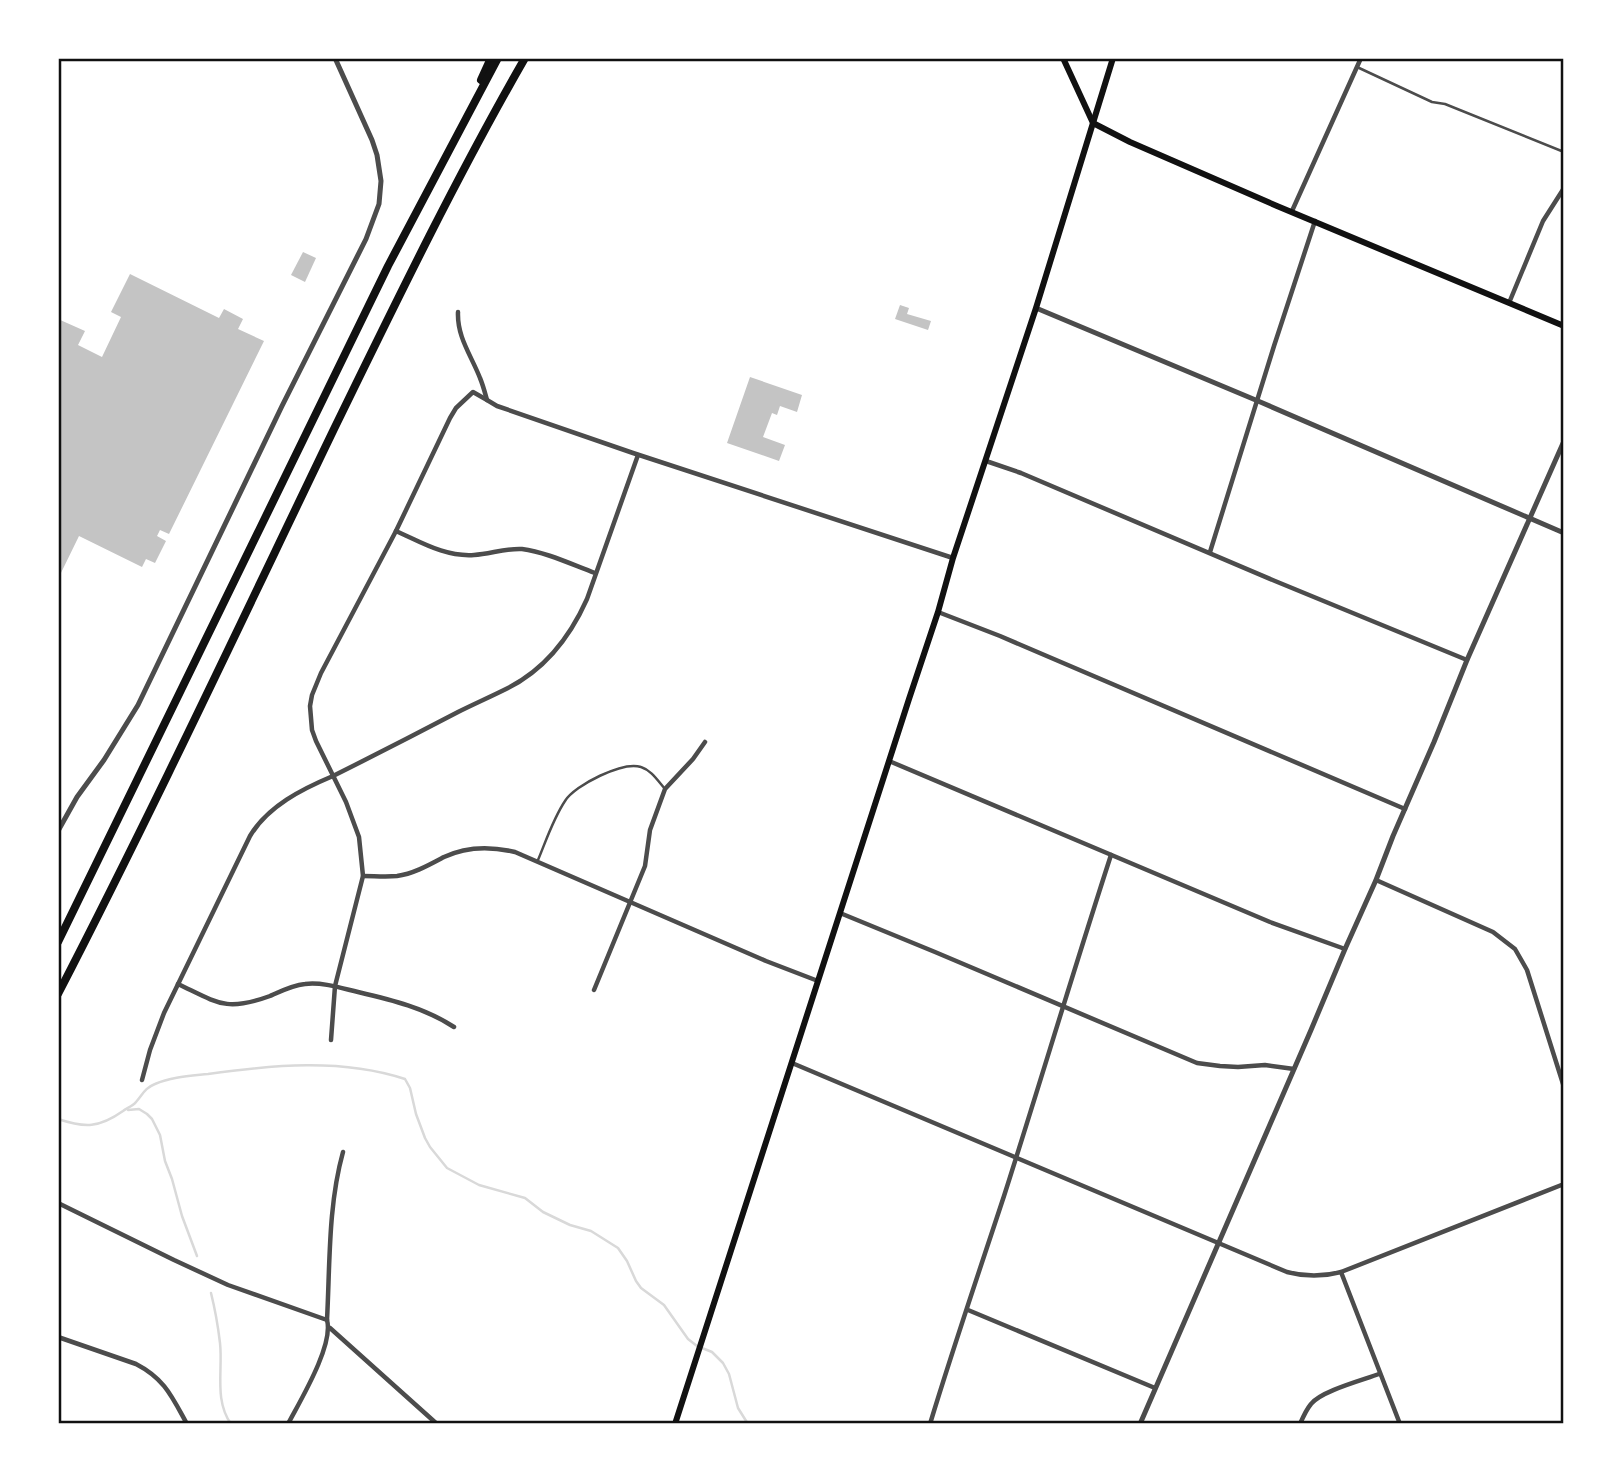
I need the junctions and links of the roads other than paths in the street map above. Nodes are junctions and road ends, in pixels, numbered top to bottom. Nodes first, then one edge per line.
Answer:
1 (335, 58) edge
2 (491, 58) edge
3 (498, 58) edge
4 (525, 58) edge
5 (1063, 58) edge
6 (1113, 58) edge
7 (1361, 58) edge
8 (1356, 67) junction
9 (1093, 123) junction
10 (448, 151) junction
11 (1564, 152) edge
12 (1564, 188) edge
13 (1292, 211) junction
14 (1315, 221) junction
15 (1509, 303) junction
16 (1036, 308) junction
17 (458, 312) dead end
18 (1564, 327) edge
19 (487, 400) junction
20 (1258, 401) junction
21 (1564, 441) edge
22 (638, 454) junction
23 (986, 461) junction
24 (1530, 518) junction
25 (396, 531) junction
26 (1564, 533) edge
27 (1210, 552) junction
28 (953, 558) junction
29 (596, 573) junction
30 (938, 612) junction
31 (1467, 660) junction
32 (705, 742) dead end
33 (889, 761) junction
34 (333, 776) junction
35 (665, 789) junction
36 (1405, 809) junction
37 (58, 831) edge
38 (1111, 855) junction
39 (537, 862) junction
40 (363, 876) junction
41 (1376, 880) junction
42 (631, 902) junction
43 (840, 913) junction
44 (58, 942) edge
45 (1345, 949) junction
46 (818, 981) junction
47 (178, 984) junction
48 (335, 986) junction
49 (594, 990) dead end
50 (58, 994) edge
51 (1063, 1007) junction
52 (454, 1027) dead end
53 (331, 1040) dead end
54 (792, 1063) junction
55 (1294, 1069) junction
56 (142, 1080) dead end
57 (1564, 1087) edge
58 (343, 1152) dead end
59 (1016, 1157) junction
60 (1564, 1184) edge
61 (58, 1203) edge
62 (1218, 1243) junction
63 (1341, 1272) junction
64 (968, 1310) junction
65 (327, 1320) junction
66 (330, 1328) junction
67 (58, 1336) edge
68 (1379, 1374) junction
69 (1155, 1388) junction
70 (187, 1424) edge
71 (288, 1424) edge
72 (437, 1424) edge
73 (675, 1424) edge
74 (930, 1424) edge
75 (1140, 1424) edge
76 (1300, 1424) edge
77 (1400, 1424) edge

1 - 37 street
2 - 10 highway
3 - 10 highway
4 - 50 highway
5 - 9 main road
6 - 9 main road
7 - 8 street
8 - 11 lane
8 - 13 street
9 - 13 main road
9 - 16 main road
10 - 44 highway
12 - 15 street
13 - 14 main road
14 - 15 main road
14 - 20 street
15 - 18 main road
16 - 20 street
16 - 23 main road
17 - 19 street
19 - 22 street
19 - 25 street
20 - 24 street
20 - 27 street
21 - 24 street
22 - 28 street
22 - 29 street
23 - 27 street
23 - 28 main road
24 - 26 street
24 - 31 street
25 - 29 street
25 - 34 street
27 - 31 street
28 - 30 main road
29 - 34 street
30 - 33 main road
30 - 36 street
31 - 36 street
32 - 35 street
33 - 38 street
33 - 43 main road
34 - 40 street
34 - 47 street
35 - 39 lane
35 - 42 street
36 - 41 street
38 - 45 street
38 - 51 street
39 - 40 street
39 - 42 street
40 - 48 street
41 - 45 street
41 - 57 street
42 - 46 street
42 - 49 street
43 - 46 main road
43 - 51 street
45 - 55 street
46 - 54 main road
47 - 48 street
47 - 56 street
48 - 52 street
48 - 53 street
51 - 55 street
51 - 59 street
54 - 59 street
54 - 73 main road
55 - 62 street
58 - 65 street
59 - 62 street
59 - 64 street
60 - 63 street
61 - 65 street
62 - 63 street
62 - 69 street
63 - 68 street
64 - 69 street
64 - 74 street
65 - 66 street
66 - 71 street
66 - 72 street
67 - 70 street
68 - 76 street
68 - 77 street
69 - 75 street

